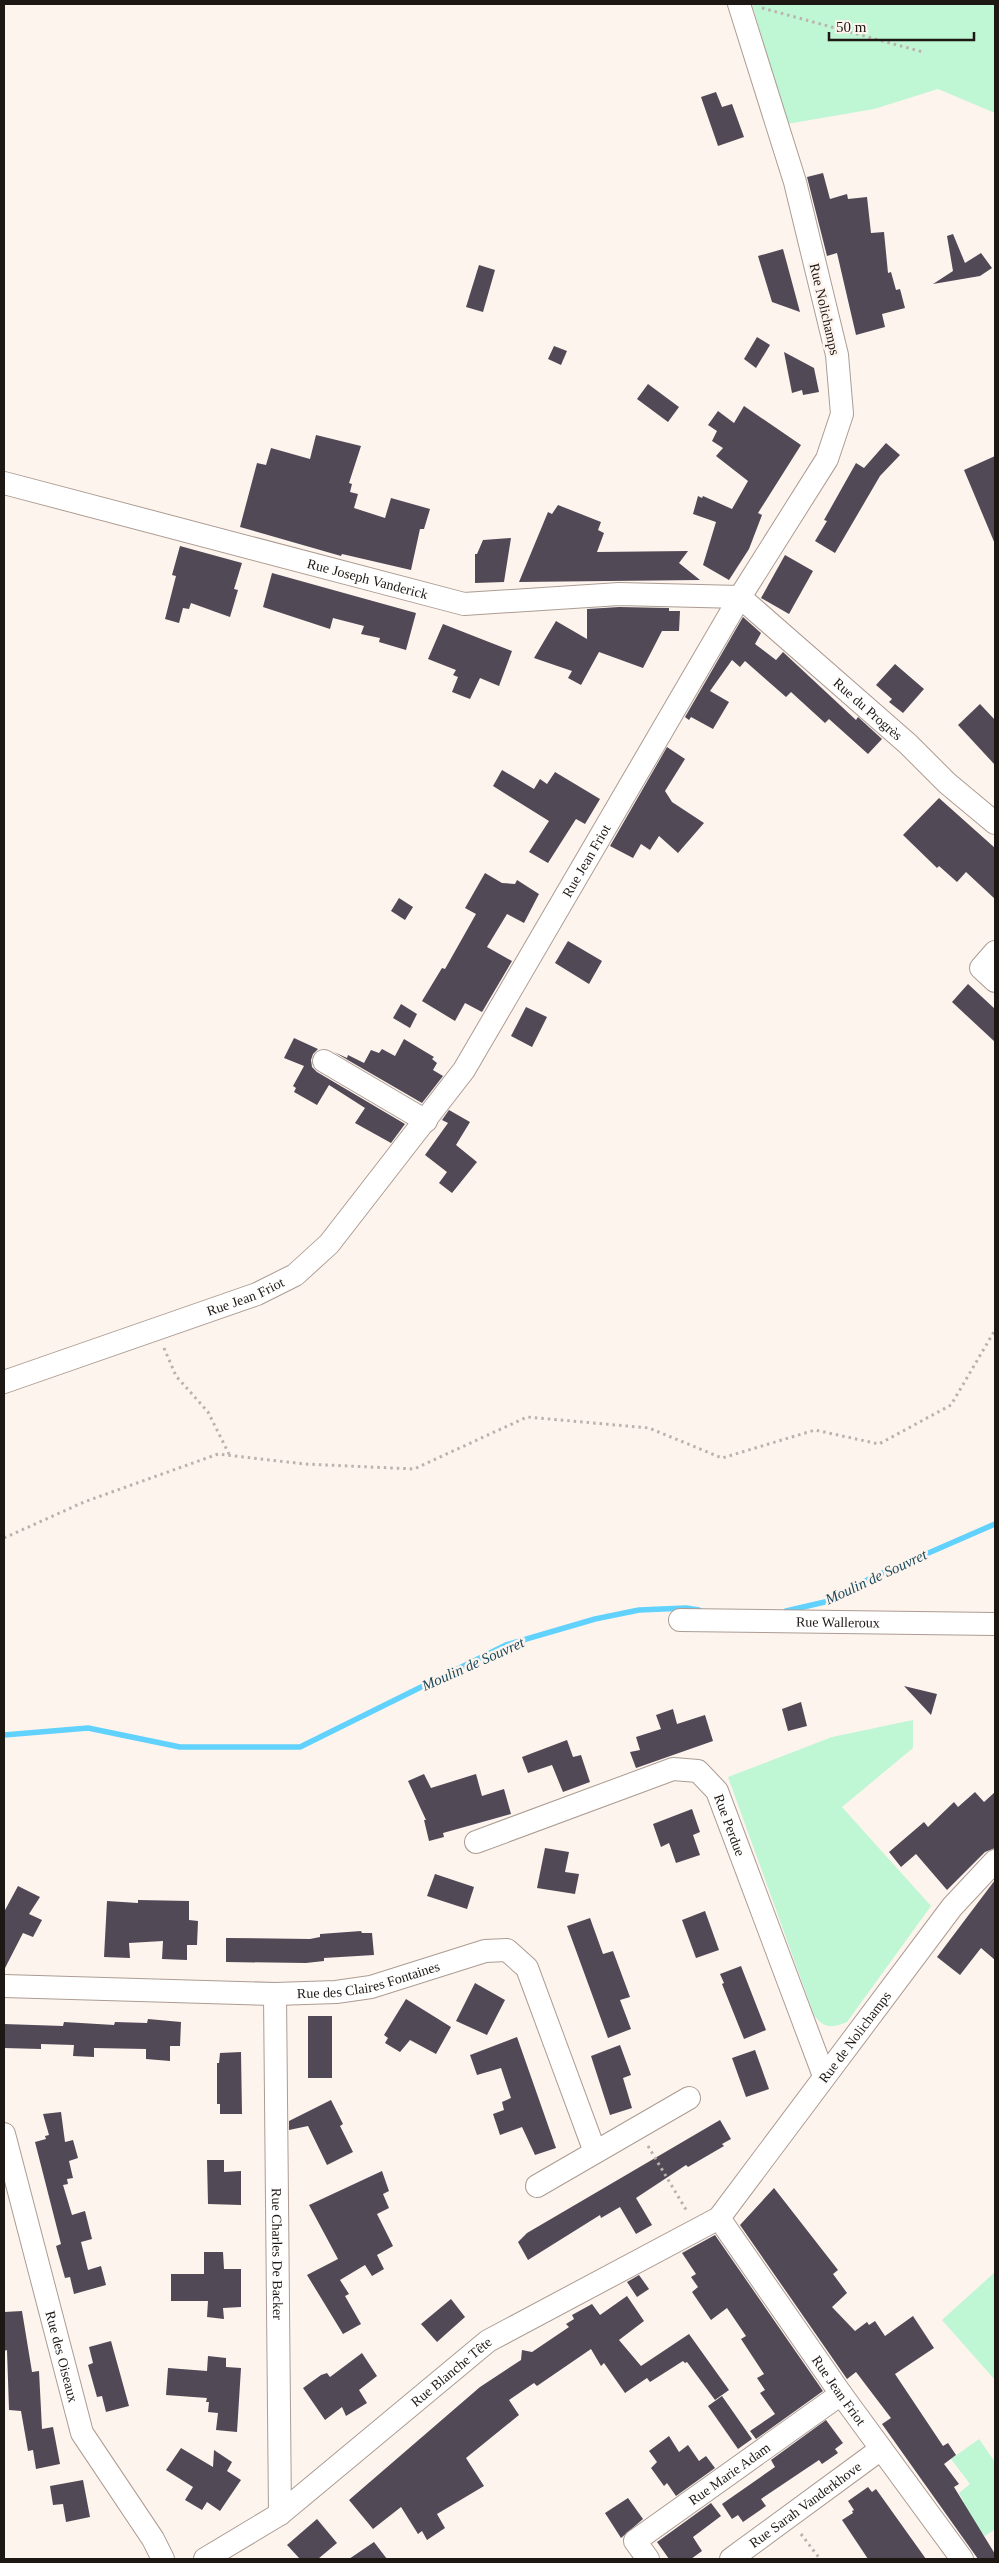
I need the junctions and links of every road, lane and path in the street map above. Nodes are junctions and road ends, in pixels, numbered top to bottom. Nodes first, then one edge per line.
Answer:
1 (739, 4) edge
2 (923, 52) dead end
3 (4, 483) edge
4 (740, 597) junction
5 (995, 823) edge
6 (995, 952) edge
7 (995, 981) edge
8 (324, 1061) dead end
9 (426, 1121) junction
10 (156, 1329) junction
11 (995, 1330) edge
12 (4, 1382) edge
13 (230, 1455) junction
14 (4, 1538) edge
15 (680, 1620) dead end
16 (995, 1624) edge
17 (476, 1842) dead end
18 (995, 1861) edge
19 (4, 1986) edge
20 (275, 1994) junction
21 (824, 2076) junction
22 (689, 2098) dead end
23 (638, 2128) junction
24 (4, 2134) edge
25 (596, 2152) junction
26 (537, 2186) dead end
27 (689, 2214) dead end
28 (719, 2218) junction
29 (841, 2394) junction
30 (881, 2449) junction
31 (280, 2514) junction
32 (789, 2517) junction
33 (163, 2559) edge
34 (205, 2559) edge
35 (648, 2559) edge
36 (731, 2559) edge
37 (820, 2559) edge
38 (962, 2559) edge

1 - 2 path
1 - 4 street, Rue Nolichamps
3 - 4 street, Rue Joseph Vanderick
4 - 5 street, Rue du Progrès
4 - 9 street, Rue Jean Friot
6 - 7 street
8 - 9 street
9 - 10 street, Rue Jean Friot
10 - 12 street, Rue Jean Friot
10 - 13 path
11 - 13 path
13 - 14 path
15 - 16 street, Rue Walleroux
17 - 21 street, Rue Perdue
18 - 21 street, Rue de Nolichamps
19 - 20 street, Rue des Claires Fontaines
20 - 25 street, Rue des Claires Fontaines
20 - 31 street, Rue Charles De Backer
21 - 28 street, Rue de Nolichamps
22 - 23 street
23 - 25 street
23 - 27 path
24 - 33 street, Rue des Oiseaux
25 - 26 street
28 - 29 street, Rue Jean Friot
28 - 31 street, Rue Blanche Tête
29 - 30 street, Rue Jean Friot
29 - 35 street, Rue Marie Adam
30 - 32 street, Rue Sarah Vanderkhove
30 - 38 street, Rue Jean Friot
31 - 34 street, Rue Blanche Tête
32 - 36 street, Rue Sarah Vanderkhove
32 - 37 path

